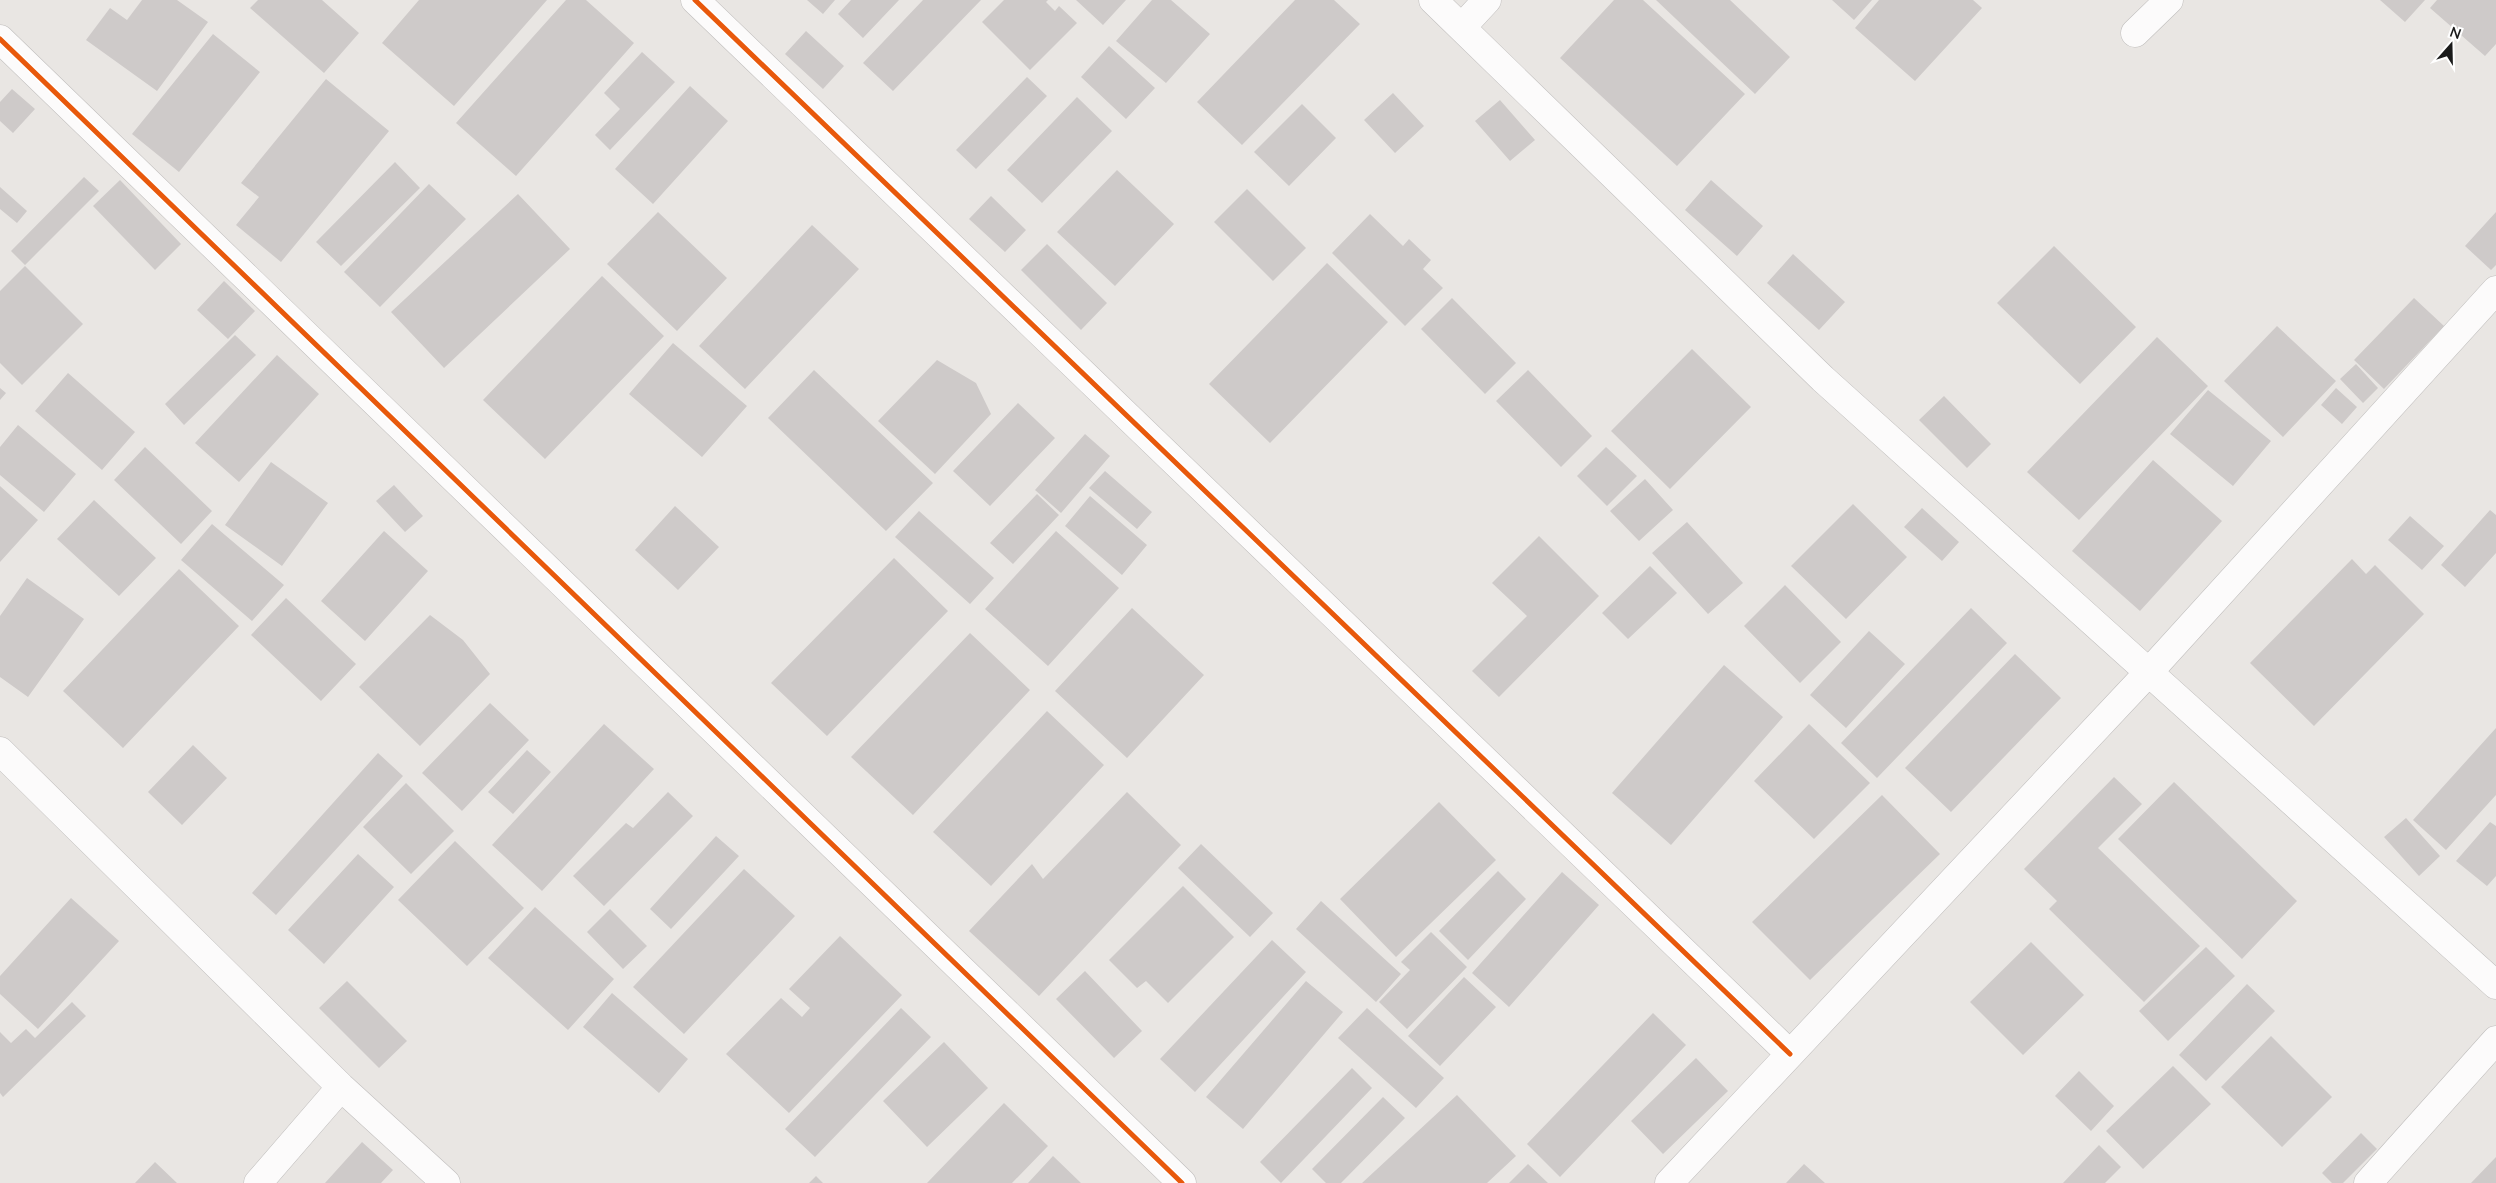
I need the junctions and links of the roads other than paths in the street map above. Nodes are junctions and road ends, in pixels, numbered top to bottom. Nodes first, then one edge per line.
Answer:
1 (695, 0) edge
2 (1434, 0) edge
3 (1487, 0) edge
4 (2169, 0) edge
5 (1462, 27) junction
6 (2135, 33) dead end
7 (0, 39) edge
8 (2493, 299) edge
9 (2148, 673) junction
10 (0, 751) edge
11 (2496, 985) edge
12 (2496, 1040) edge
13 (1790, 1054) junction
14 (341, 1087) junction
15 (258, 1183) edge
16 (446, 1183) edge
17 (1182, 1183) edge
18 (1670, 1183) edge
19 (2368, 1183) edge

1 - 13 street
2 - 5 street
3 - 5 street
4 - 6 street
5 - 9 street
7 - 17 street
8 - 9 street
9 - 11 street
9 - 13 street
10 - 14 street
12 - 19 street
13 - 18 street
14 - 15 street
14 - 16 street

